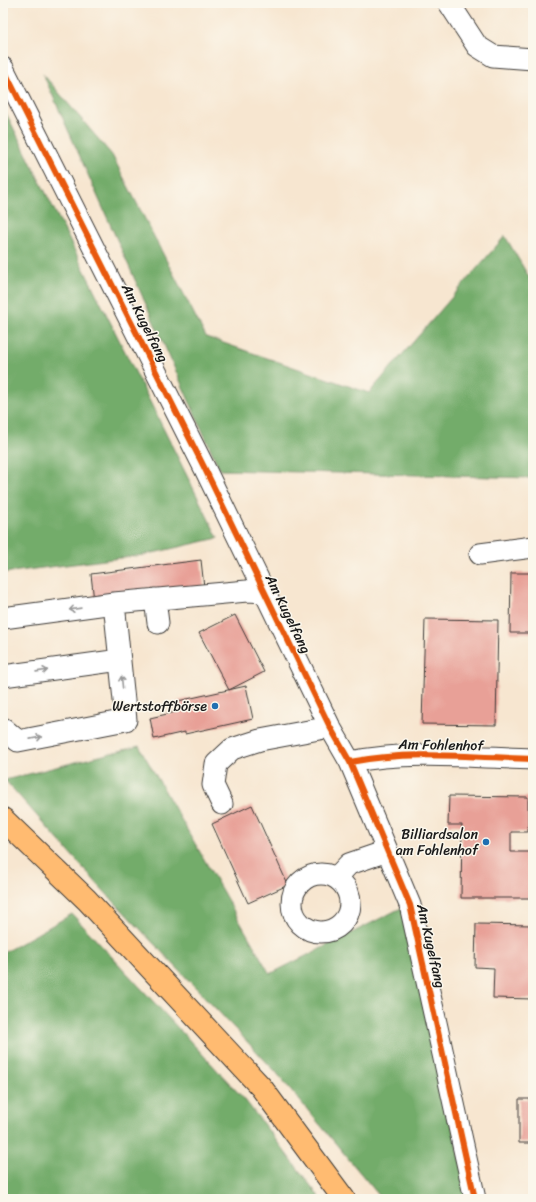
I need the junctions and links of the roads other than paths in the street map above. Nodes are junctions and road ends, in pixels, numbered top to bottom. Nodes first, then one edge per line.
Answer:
1 (450, 3) edge
2 (533, 59) edge
3 (3, 68) edge
4 (533, 547) edge
5 (480, 554) dead end
6 (264, 592) junction
7 (155, 599) junction
8 (114, 603) junction
9 (3, 618) edge
10 (158, 623) dead end
11 (120, 660) junction
12 (3, 676) edge
13 (330, 727) junction
14 (3, 728) edge
15 (533, 759) edge
16 (350, 762) junction
17 (222, 804) dead end
18 (3, 819) edge
19 (387, 851) junction
20 (336, 878) dead end
21 (344, 1199) edge
22 (475, 1199) edge

1 - 2 street
3 - 6 street, Am Kugelfang
4 - 5 street
6 - 7 street
6 - 13 street, Am Kugelfang
7 - 8 street
7 - 10 street
8 -> 9 street
8 - 11 street
12 -> 11 street
14 -> 11 street
13 - 16 street, Am Kugelfang
13 - 17 street
15 - 16 street, Am Fohlenhof
16 - 19 street, Am Kugelfang
18 - 21 main road
19 - 20 street
19 - 22 street, Am Kugelfang

